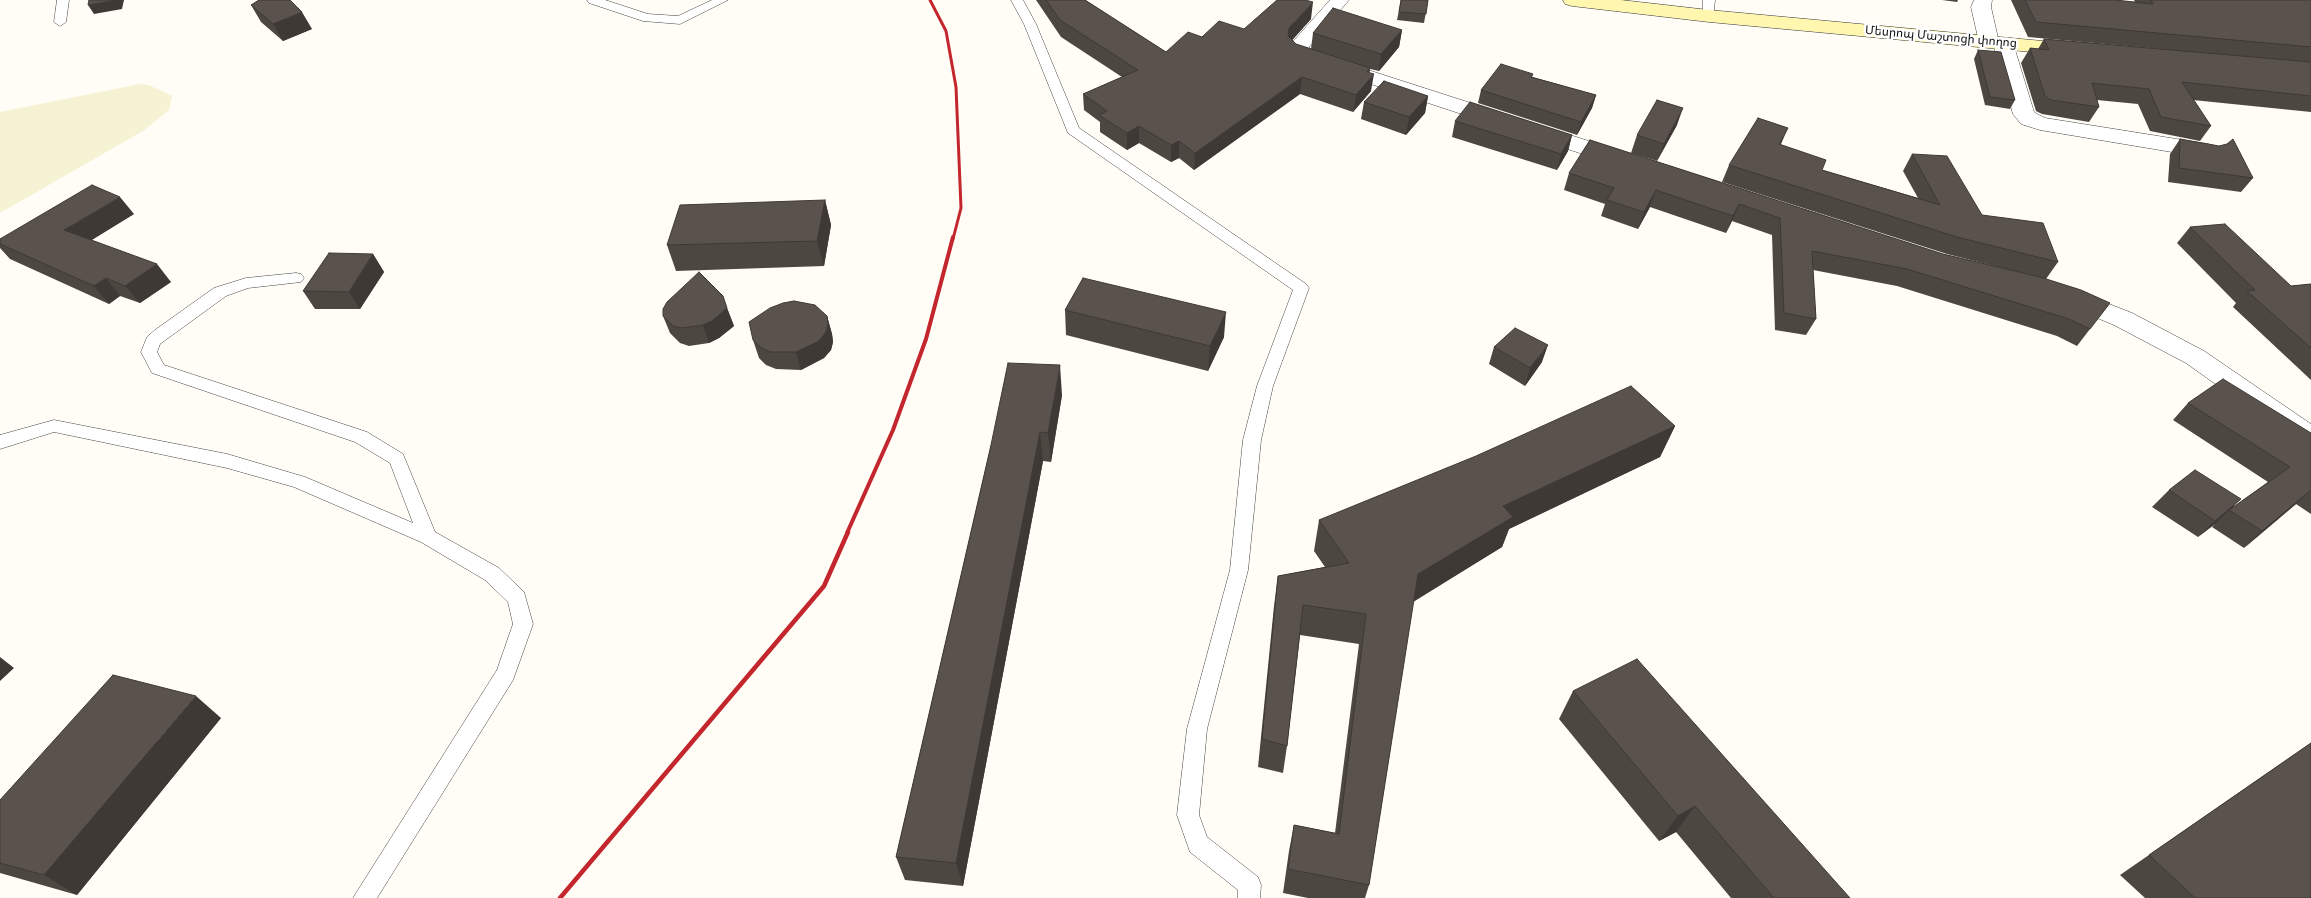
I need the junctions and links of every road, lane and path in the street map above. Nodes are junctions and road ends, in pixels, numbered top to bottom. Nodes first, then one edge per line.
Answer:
1 (63, 0) edge
2 (593, 0) edge
3 (722, 0) edge
4 (1017, 0) edge
5 (1340, 0) edge
6 (1572, 0) edge
7 (1983, 0) edge
8 (1709, 8) edge
9 (60, 22) dead end
10 (1996, 43) junction
11 (2093, 51) edge
12 (2208, 152) edge
13 (1641, 165) edge
14 (296, 278) dead end
15 (2051, 290) edge
16 (2311, 438) edge
17 (0, 442) edge
18 (428, 537) junction
19 (364, 898) edge
20 (1249, 898) edge

1 - 9 lane
2 - 3 lane
4 - 20 lane
5 - 13 street
6 - 8 street, Մեսրոպ Մաշտոցի փողոց
7 - 10 street
8 - 10 street, Մեսրոպ Մաշտոցի փողոց
10 - 11 street, Մեսրոպ Մաշտոցի փողոց
10 - 12 street
14 - 18 lane
15 - 16 street
17 - 18 lane
18 - 19 lane

